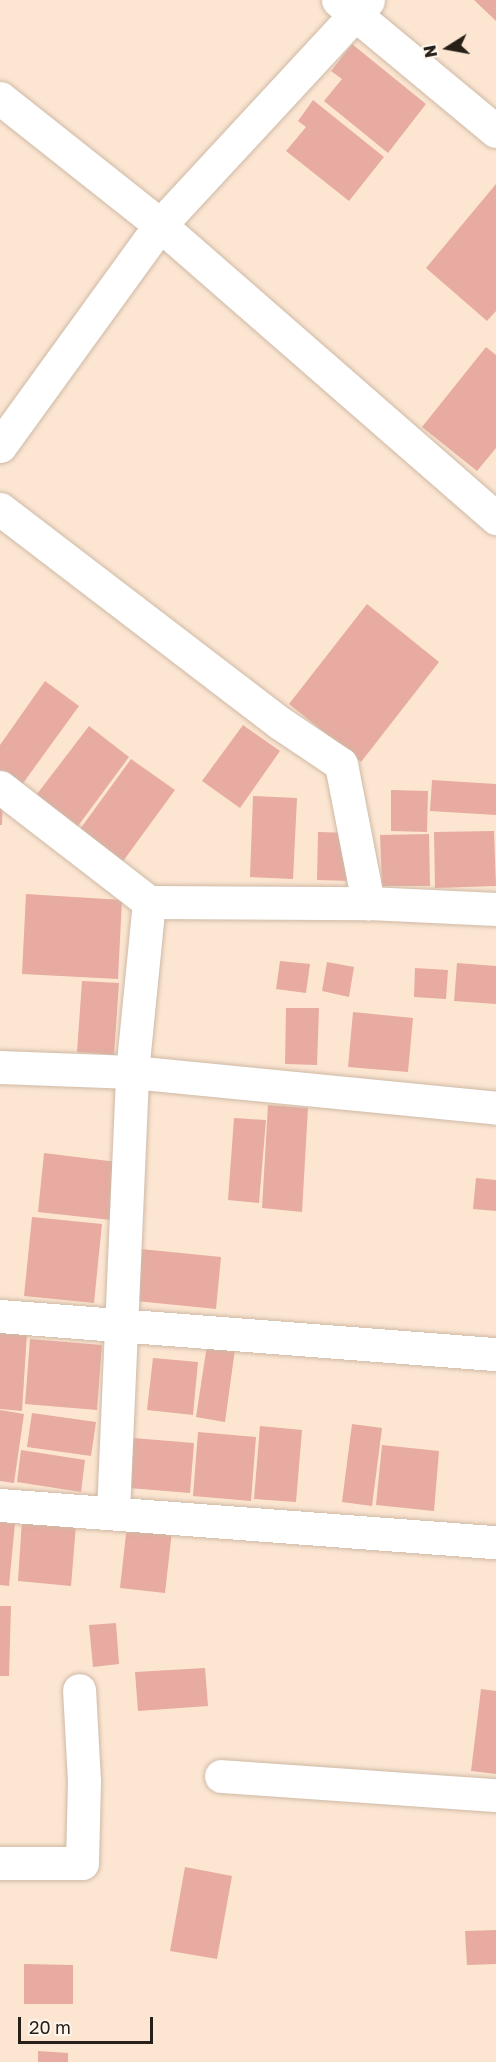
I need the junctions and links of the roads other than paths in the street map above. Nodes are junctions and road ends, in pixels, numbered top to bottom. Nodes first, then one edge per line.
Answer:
1 (354, 4) edge
2 (0, 98) edge
3 (496, 131) edge
4 (160, 225) junction
5 (0, 446) edge
6 (0, 509) edge
7 (496, 518) edge
8 (0, 787) edge
9 (149, 902) junction
10 (368, 903) junction
11 (496, 909) edge
12 (0, 1067) edge
13 (132, 1072) junction
14 (496, 1108) edge
15 (0, 1316) edge
16 (120, 1325) junction
17 (496, 1354) edge
18 (0, 1505) edge
19 (113, 1512) junction
20 (496, 1542) edge
21 (79, 1690) dead end
22 (222, 1776) dead end
23 (496, 1795) edge
24 (0, 1863) edge

1 - 3 street
1 - 4 street
2 - 4 street
4 - 5 street
4 - 7 street
6 - 10 street
8 - 9 street
9 - 10 street
9 - 13 street
10 - 11 street
12 - 13 street
13 - 14 street
13 - 16 street
15 - 16 street
16 - 17 street
16 - 19 street
18 - 19 street
19 - 20 street
21 - 24 street
22 - 23 street

